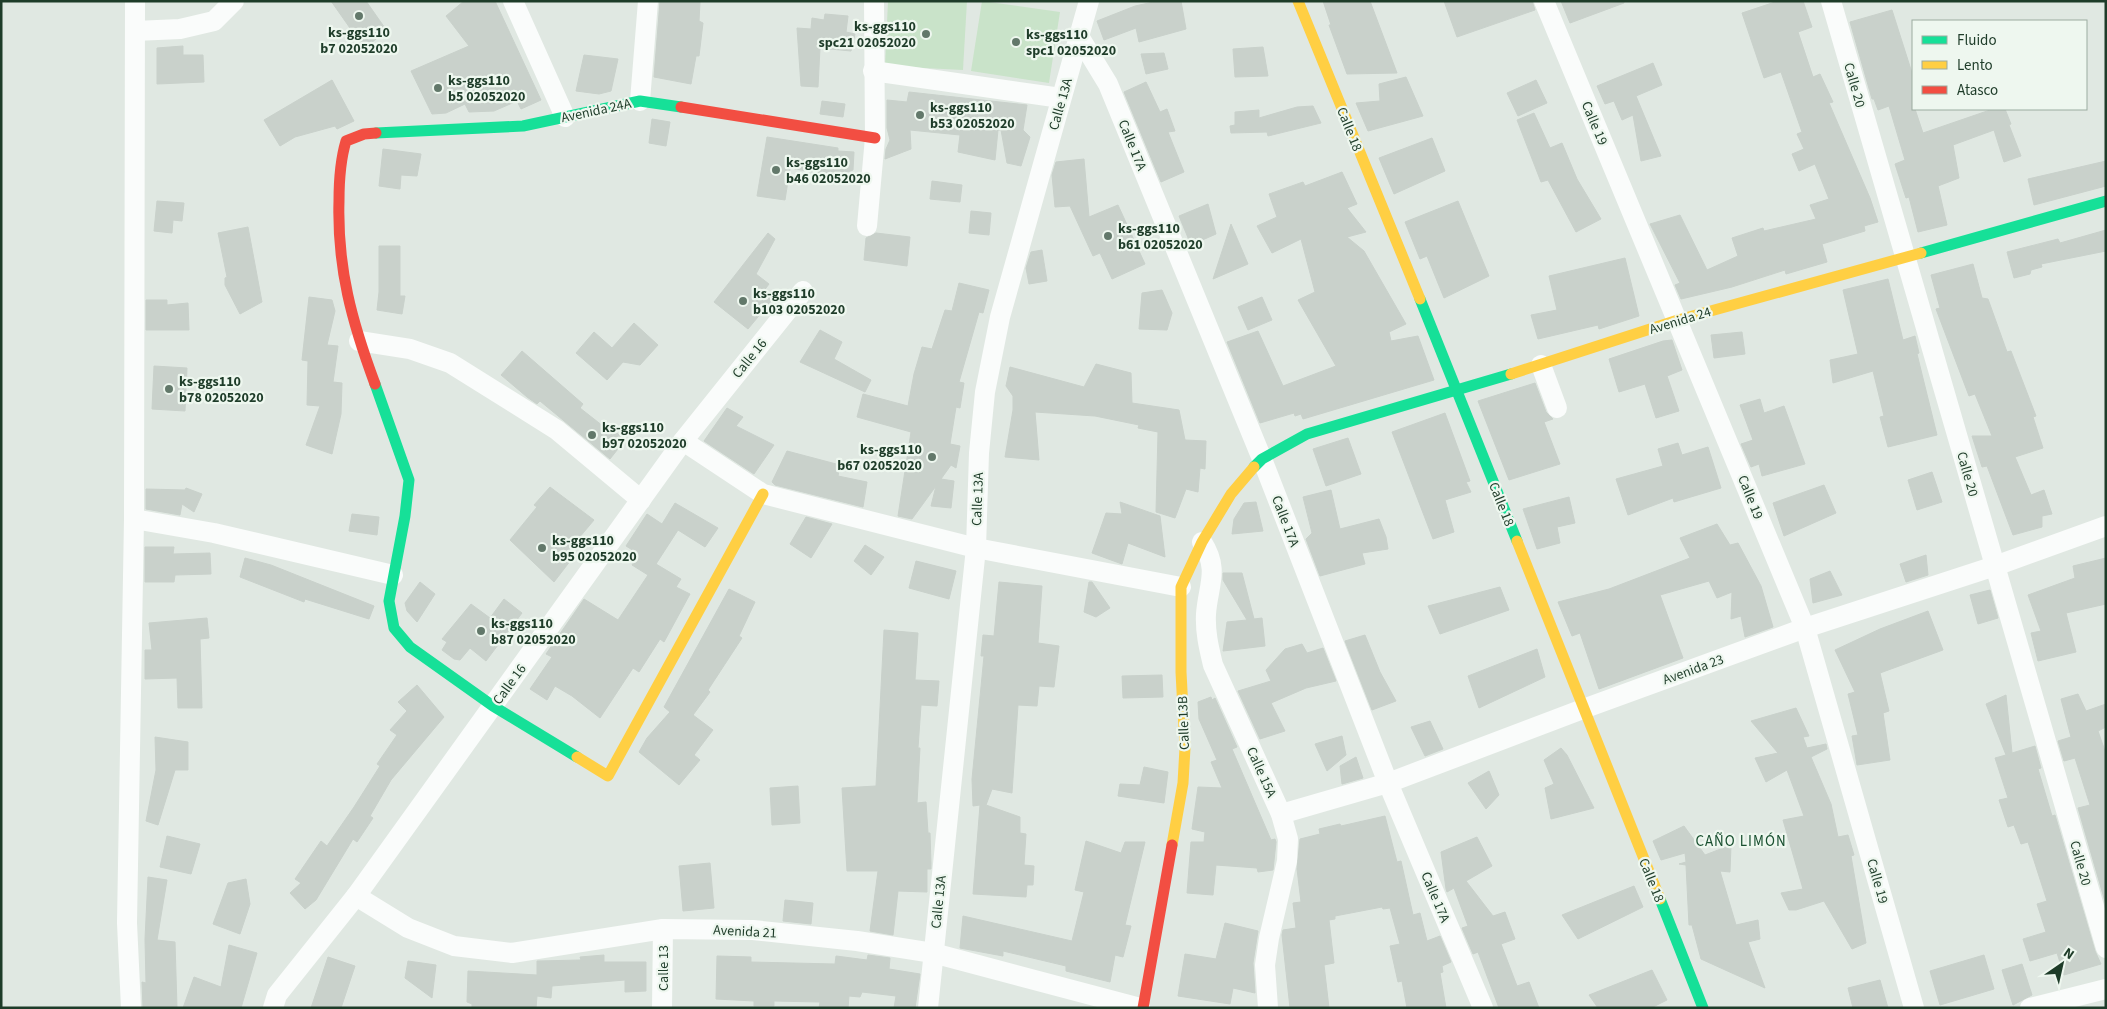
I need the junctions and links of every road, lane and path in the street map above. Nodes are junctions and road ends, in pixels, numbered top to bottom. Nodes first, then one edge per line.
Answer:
1 (135, 1) edge
2 (234, 1) edge
3 (513, 1) edge
4 (648, 1) edge
5 (874, 1) edge
6 (1089, 1) edge
7 (1298, 1) edge
8 (1544, 1) edge
9 (1831, 1) edge
10 (135, 31) junction
11 (1080, 38) junction
12 (873, 71) junction
13 (1061, 98) junction
14 (640, 101) junction
15 (565, 117) junction
16 (875, 138) junction
17 (2106, 201) edge
18 (867, 226) dead end
19 (1905, 257) junction
20 (803, 291) dead end
21 (1678, 320) junction
22 (359, 342) junction
23 (1541, 365) junction
24 (1456, 388) junction
25 (1557, 408) dead end
26 (683, 441) junction
27 (1262, 459) junction
28 (763, 494) junction
29 (641, 500) junction
30 (134, 520) junction
31 (2106, 526) edge
32 (1202, 542) junction
33 (976, 548) junction
34 (1995, 566) junction
35 (392, 575) junction
36 (1181, 587) junction
37 (1805, 628) junction
38 (493, 706) junction
39 (1583, 709) junction
40 (1388, 783) junction
41 (1281, 814) junction
42 (356, 896) junction
43 (663, 929) junction
44 (2106, 948) edge
45 (933, 953) junction
46 (2106, 989) edge
47 (131, 1008) edge
48 (273, 1008) edge
49 (662, 1008) edge
50 (928, 1008) edge
51 (1141, 1008) edge
52 (1268, 1008) edge
53 (1483, 1008) edge
54 (1703, 1008) edge
55 (1914, 1008) edge
56 (2030, 1008) edge

1 - 10 street
2 - 10 street
3 - 15 street
4 - 14 street
5 - 12 street
6 - 11 street, Calle 13A
7 - 24 street, Calle 18
8 - 21 street, Calle 19
9 - 19 street, Calle 20
10 - 30 street
11 - 13 street, Calle 13A
11 - 27 street, Calle 17A
12 - 13 street
12 - 16 street
13 - 33 street, Calle 13A
14 - 15 street, Avenida 24A
14 - 16 street, Avenida 24A
15 - 22 street, Avenida 24A
16 - 18 street
17 - 19 street, Avenida 24
19 - 21 street, Avenida 24
19 - 34 street, Calle 20
20 - 26 street, Calle 16
21 - 23 street, Avenida 24
21 - 37 street, Calle 19
22 - 29 street
22 - 35 street
23 - 24 street, Avenida 24
23 - 25 street
24 - 27 street, Avenida 24
24 - 39 street, Calle 18
26 - 28 street
26 - 29 street, Calle 16
27 - 32 street, Calle 13B
27 - 40 street, Calle 17A
28 - 33 street
28 - 38 street
29 - 38 street, Calle 16
30 - 35 street
30 - 47 street
31 - 34 street, Avenida 23
32 - 36 street, Calle 13B
32 - 41 street, Calle 15A
33 - 36 street
33 - 45 street, Calle 13A
34 - 37 street, Avenida 23
34 - 44 street, Calle 20
35 - 38 street
36 - 51 street, Calle 13B
37 - 39 street, Avenida 23
37 - 55 street, Calle 19
38 - 42 street, Calle 16
39 - 40 street, Avenida 23
39 - 54 street, Calle 18
40 - 41 street, Avenida 23
40 - 53 street, Calle 17A
41 - 52 street, Calle 15A
42 - 43 street, Avenida 21
42 - 48 street, Calle 16
43 - 45 street, Avenida 21
43 - 49 street, Calle 13
45 - 50 street, Calle 13A
45 - 51 street, Avenida 21
46 - 56 street

